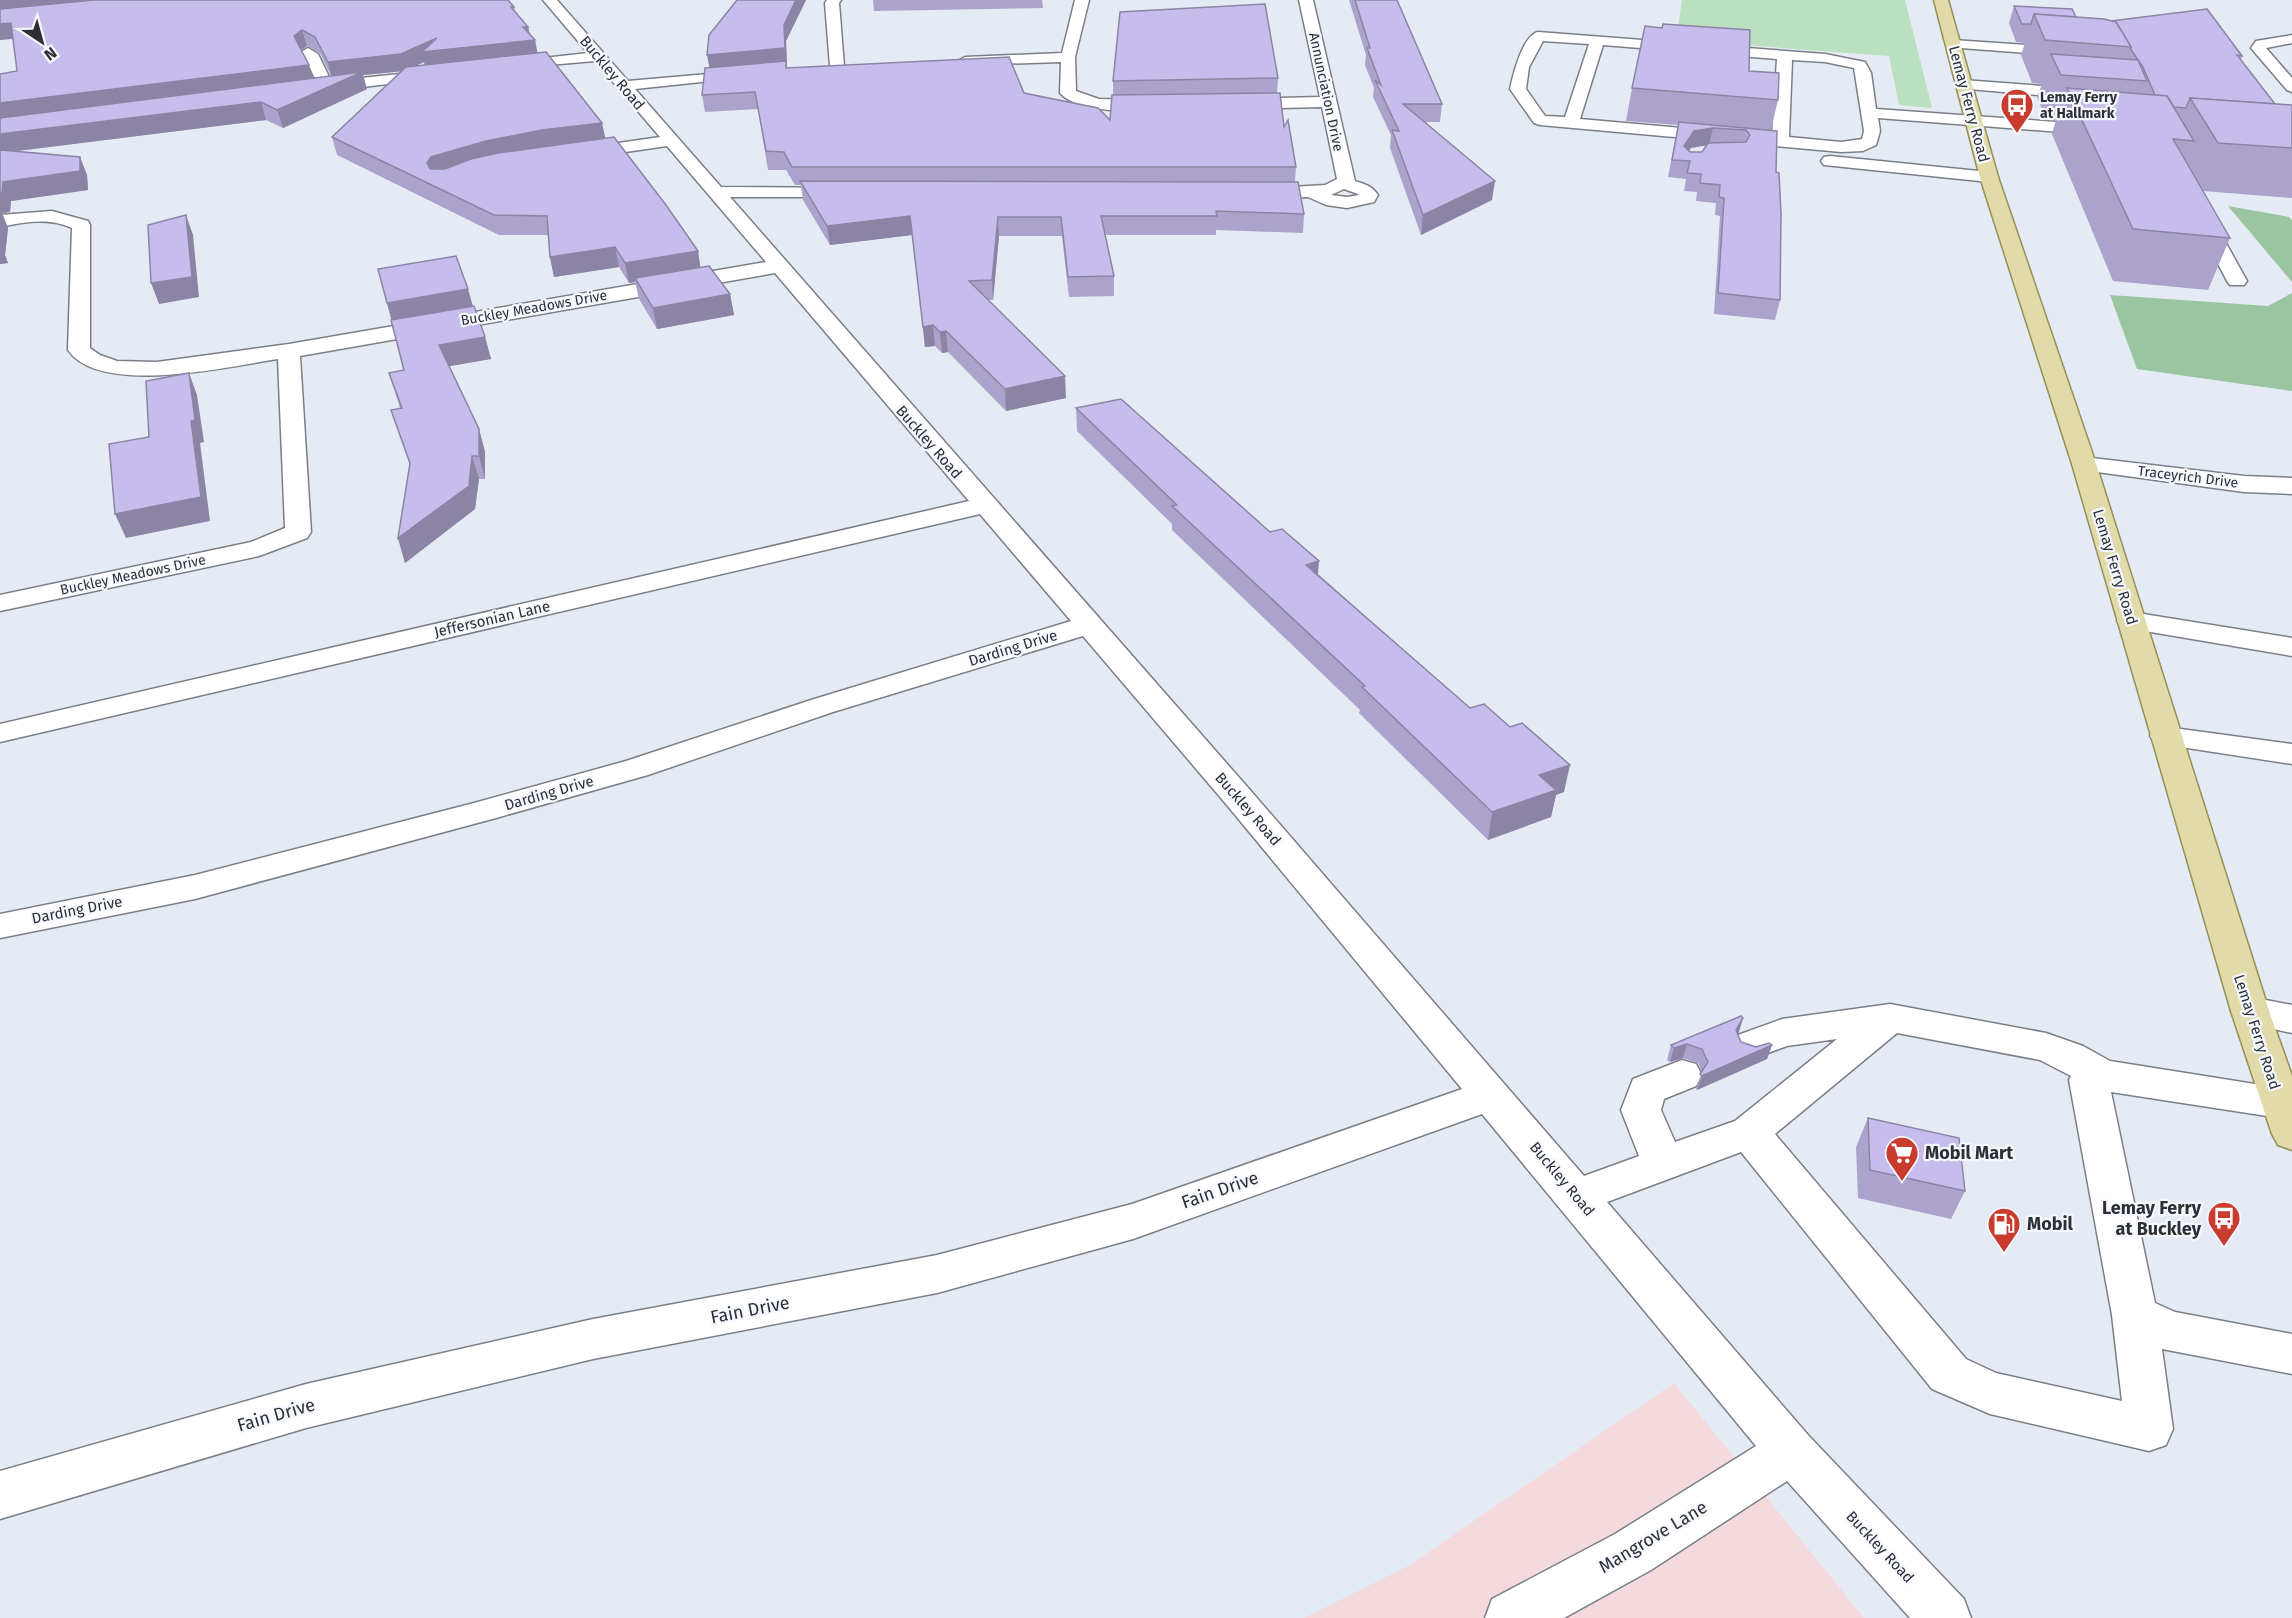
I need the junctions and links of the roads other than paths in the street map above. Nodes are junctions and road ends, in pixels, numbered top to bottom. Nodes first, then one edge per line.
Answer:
1 (550, 0) edge
2 (834, 0) edge
3 (1082, 0) edge
4 (1306, 0) edge
5 (1941, 0) edge
6 (2292, 39) edge
7 (1597, 41) junction
8 (1953, 44) junction
9 (2000, 48) junction
10 (308, 52) edge
11 (2082, 53) edge
12 (1785, 55) junction
13 (597, 56) junction
14 (1068, 57) junction
15 (952, 62) edge
16 (837, 66) edge
17 (491, 68) edge
18 (456, 72) edge
19 (760, 72) edge
20 (1962, 85) junction
21 (326, 86) junction
22 (623, 86) junction
23 (2292, 87) edge
24 (303, 90) edge
25 (2096, 94) edge
26 (2011, 95) junction
27 (1783, 99) junction
28 (1328, 102) junction
29 (1176, 104) edge
30 (1223, 104) edge
31 (1869, 113) junction
32 (1972, 121) junction
33 (1571, 123) junction
34 (1781, 123) junction
35 (2111, 131) edge
36 (669, 141) junction
37 (1780, 142) junction
38 (1709, 152) edge
39 (558, 156) edge
40 (1989, 177) junction
41 (715, 192) junction
42 (869, 192) edge
43 (1237, 194) edge
44 (2192, 198) edge
45 (0, 221) edge
46 (778, 266) junction
47 (2237, 281) dead end
48 (289, 351) junction
49 (2084, 464) junction
50 (2292, 486) edge
51 (984, 505) junction
52 (0, 603) edge
53 (2131, 621) junction
54 (1088, 625) junction
55 (2292, 647) edge
56 (0, 733) edge
57 (2166, 736) junction
58 (2292, 754) edge
59 (0, 926) edge
60 (2250, 1011) junction
61 (1890, 1018) junction
62 (2292, 1019) edge
63 (1752, 1045) edge
64 (1682, 1075) dead end
65 (2101, 1075) junction
66 (1491, 1095) junction
67 (2286, 1118) edge
68 (1749, 1132) junction
69 (1663, 1164) junction
70 (1576, 1196) junction
71 (2135, 1315) junction
72 (2292, 1354) edge
73 (1791, 1451) junction
74 (0, 1496) edge
75 (1510, 1618) edge
76 (1945, 1618) edge

1 - 13 street, Buckley Road
2 - 16 street
3 - 14 street
4 - 28 street, Annunciation Drive
5 - 8 main road, Lemay Ferry Road
6 - 23 street
7 - 12 street
7 - 33 street
7 - 33 street
8 - 9 street
8 - 20 main road, Lemay Ferry Road
9 - 11 street
9 - 26 street
10 - 21 street
12 - 27 street
12 - 31 street
13 - 17 street
13 - 22 street, Buckley Road
14 - 15 street
14 - 29 street
18 - 21 street
19 - 22 street
20 - 26 street
20 - 32 main road, Lemay Ferry Road
21 - 24 street
22 - 36 street, Buckley Road
25 - 26 street
27 - 34 street
27 - 34 street
28 - 30 street
28 - 43 street, Annunciation Drive
31 - 32 street
31 - 37 street
32 - 35 street
32 - 40 main road, Lemay Ferry Road
33 - 37 street
34 - 37 street
36 - 39 street
36 - 41 street, Buckley Road
38 - 40 street
40 - 49 main road, Lemay Ferry Road
41 - 42 street
41 - 46 street, Buckley Road
44 - 47 street
45 - 48 street, Buckley Meadows Drive
46 - 48 street, Buckley Meadows Drive
46 - 51 street, Buckley Road
48 - 52 street, Buckley Meadows Drive
49 - 50 street, Traceyrich Drive
49 - 53 main road, Lemay Ferry Road
51 - 54 street, Buckley Road
51 - 56 street, Jeffersonian Lane
53 - 55 street
53 - 57 main road, Lemay Ferry Road
54 - 59 street, Darding Drive
54 - 66 street, Buckley Road
57 - 58 street
57 - 60 main road, Lemay Ferry Road
60 - 62 street
60 - 67 main road, Lemay Ferry Road
61 - 63 street
61 - 65 street
61 - 68 street
64 - 69 street
65 - 67 street
65 - 71 street
66 - 70 street, Buckley Road
66 - 74 street, Fain Drive
68 - 69 street
68 - 71 street
69 - 70 street
70 - 73 street, Buckley Road
71 - 72 street
73 - 75 street, Mangrove Lane
73 - 76 street, Buckley Road

